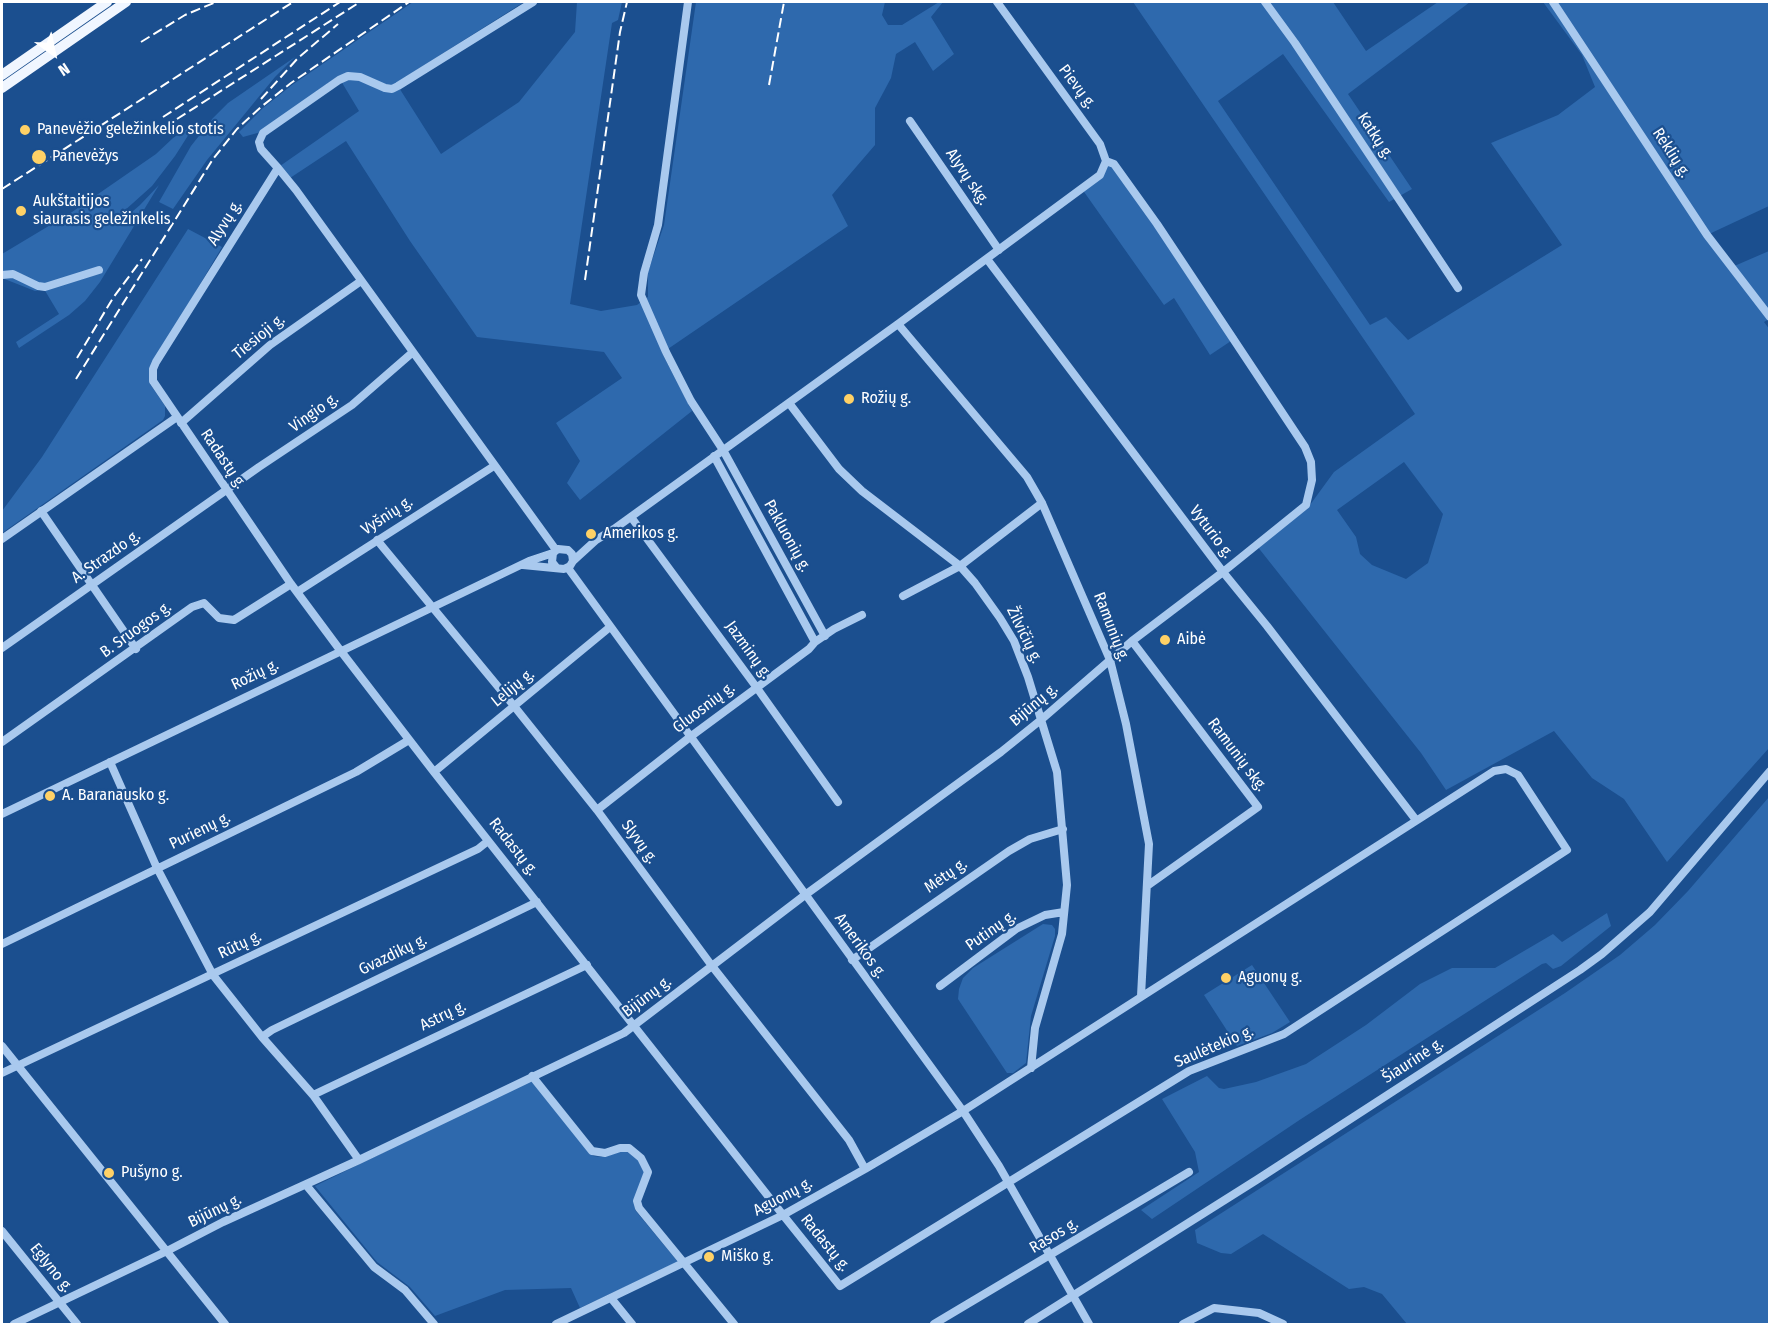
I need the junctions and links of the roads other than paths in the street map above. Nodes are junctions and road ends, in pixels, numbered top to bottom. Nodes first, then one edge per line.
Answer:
1 (106, 2) edge
2 (126, 2) edge
3 (533, 2) edge
4 (688, 2) edge
5 (998, 2) edge
6 (1265, 2) edge
7 (1553, 2) edge
8 (2, 75) edge
9 (2, 88) edge
10 (910, 121) dead end
11 (1106, 161) junction
12 (278, 168) junction
13 (999, 250) junction
14 (987, 259) junction
15 (99, 270) dead end
16 (2, 275) edge
17 (361, 281) junction
18 (1458, 288) dead end
19 (1770, 317) edge
20 (898, 324) junction
21 (413, 352) junction
22 (789, 403) junction
23 (179, 420) junction
24 (723, 450) junction
25 (714, 456) junction
26 (494, 466) junction
27 (227, 490) junction
28 (1042, 503) junction
29 (40, 511) junction
30 (631, 517) junction
31 (2, 539) edge
32 (377, 540) junction
33 (596, 540) junction
34 (565, 548) junction
35 (554, 552) junction
36 (570, 564) junction
37 (523, 565) junction
38 (960, 566) junction
39 (556, 567) junction
40 (1223, 572) junction
41 (291, 584) junction
42 (91, 585) junction
43 (297, 592) junction
44 (903, 596) dead end
45 (432, 608) junction
46 (862, 615) dead end
47 (610, 627) junction
48 (825, 636) junction
49 (1132, 641) junction
50 (815, 642) junction
51 (2, 648) edge
52 (136, 649) junction
53 (340, 650) junction
54 (1110, 660) junction
55 (757, 688) junction
56 (514, 706) junction
57 (1042, 719) junction
58 (690, 737) junction
59 (409, 740) junction
60 (2, 742) edge
61 (110, 762) junction
62 (1770, 771) edge
63 (434, 772) junction
64 (838, 802) dead end
65 (597, 810) junction
66 (2, 814) edge
67 (1416, 820) junction
68 (1063, 829) junction
69 (488, 841) junction
70 (1567, 850) joint
71 (158, 868) junction
72 (1146, 886) junction
73 (805, 895) junction
74 (537, 902) junction
75 (1064, 912) junction
76 (2, 944) edge
77 (852, 960) junction
78 (586, 964) junction
79 (712, 966) junction
80 (213, 975) junction
81 (940, 986) dead end
82 (1141, 996) junction
83 (633, 1026) junction
84 (262, 1037) junction
85 (2, 1047) edge
86 (17, 1065) junction
87 (1031, 1068) junction
88 (2, 1072) edge
89 (532, 1076) junction
90 (313, 1095) junction
91 (963, 1111) junction
92 (359, 1160) junction
93 (865, 1169) junction
94 (1189, 1172) dead end
95 (1010, 1183) junction
96 (306, 1185) junction
97 (783, 1215) junction
98 (2, 1231) edge
99 (165, 1252) junction
100 (1051, 1256) junction
101 (684, 1263) junction
102 (840, 1286) joint
103 (1072, 1295) junction
104 (611, 1298) junction
105 (59, 1302) junction
106 (14, 1324) edge
107 (77, 1324) edge
108 (225, 1324) edge
109 (434, 1324) edge
110 (556, 1324) edge
111 (633, 1324) edge
112 (734, 1324) edge
113 (934, 1324) edge
114 (1028, 1324) edge
115 (1089, 1324) edge
116 (1183, 1324) edge
117 (1283, 1324) edge

1 - 8 main road
2 - 9 main road
3 - 12 street
4 - 24 street, Pakluonių g.
5 - 11 street, Pievų g.
6 - 18 street, Katkų g.
7 - 19 street, Rėklių g.
10 - 13 street, Alyvų skg.
11 - 13 street
11 - 40 street, Pievų g.
12 - 17 street
12 - 23 street, Alyvų g.
13 - 14 street
14 - 20 street
14 - 40 street, Vyturio g.
15 - 16 street
17 - 21 street
17 - 23 street, Tiesioji g.
20 - 22 street
20 - 28 street, Ramunių g.
21 - 26 street
21 - 27 street, Vingio g.
22 - 24 street
22 - 38 street, Žilvičių g.
23 - 27 street, Radastų g.
23 - 29 street
24 - 25 street
24 - 48 street, Pakluonių g.
25 - 30 street
25 - 50 street, Pakluonių g.
26 - 32 street, Vyšnių g.
26 - 35 street
27 - 41 street, Radastų g.
27 - 42 street, A. Strazdo g.
28 - 38 street
28 - 54 street, Ramunių g.
29 - 31 street
29 - 42 street
30 - 33 street
30 - 55 street, Jazminų g.
32 - 43 street, Vyšnių g.
32 - 45 street, Slyvų g.
33 - 34 street
33 - 36 street
34 - 35 street
34 - 36 street
35 - 37 street, Rožių g.
35 - 39 street
36 - 39 street
36 - 47 street, Amerikos g.
37 - 39 street, Rožių g.
37 - 45 street, Rožių g.
38 - 44 street
38 - 57 street, Žilvičių g.
40 - 49 street, Bijūnų g.
40 - 67 street, Vyturio g.
41 - 43 street, Radastų g.
41 - 52 street, B. Sruogos g.
42 - 51 street, A. Strazdo g.
42 - 52 street
43 - 53 street, Radastų g.
45 - 53 street, Rožių g.
45 - 56 street, Slyvų g.
46 - 48 street, Gluosnių g.
47 - 56 street, Lelijų g.
47 - 58 street, Amerikos g.
48 - 50 street, Gluosnių g.
49 - 54 street, Bijūnų g.
49 - 72 street, Ramunių skg.
50 - 55 street, Gluosnių g.
52 - 60 street, B. Sruogos g.
53 - 59 street, Radastų g.
53 - 61 street, Rožių g.
54 - 57 street, Bijūnų g.
54 - 72 street, Ramunių g.
55 - 58 street, Gluosnių g.
55 - 64 street, Jazminų g.
56 - 63 street, Lelijų g.
56 - 65 street, Slyvų g.
57 - 68 street, Žilvičių g.
57 - 73 street, Bijūnų g.
58 - 65 street, Gluosnių g.
58 - 73 street, Amerikos g.
59 - 63 street, Radastų g.
59 - 71 street, Purienų g.
61 - 66 street, Rožių g.
61 - 71 street
62 - 103 street, Šiaurinė g.
63 - 69 street, Radastų g.
65 - 79 street, Slyvų g.
67 - 70 street, Aguonų g.
67 - 82 street, Aguonų g.
68 - 75 street, Žilvičių g.
68 - 77 street, Mėtų g.
69 - 74 street, Radastų g.
69 - 80 street, Rūtų g.
70 - 95 street, Saulėtekio g.
71 - 76 street, Purienų g.
71 - 80 street
72 - 82 street, Ramunių g.
73 - 77 street, Amerikos g.
73 - 79 street, Bijūnų g.
74 - 78 street, Radastų g.
74 - 84 street, Gvazdikų g.
75 - 81 street, Putinų g.
75 - 87 street, Žilvičių g.
77 - 91 street, Amerikos g.
78 - 83 street, Radastų g.
78 - 90 street, Astrų g.
79 - 83 street, Bijūnų g.
79 - 93 street, Slyvų g.
80 - 84 street
80 - 86 street, Rūtų g.
82 - 87 street, Aguonų g.
83 - 89 street, Bijūnų g.
83 - 97 street, Radastų g.
84 - 90 street
85 - 86 street
86 - 88 street, Rūtų g.
86 - 99 street
87 - 91 street, Aguonų g.
89 - 92 street, Bijūnų g.
89 - 101 street
90 - 92 street
91 - 93 street, Aguonų g.
91 - 95 street, Amerikos g.
92 - 96 street, Bijūnų g.
93 - 97 street, Aguonų g.
94 - 100 street, Rasos g.
95 - 100 street, Amerikos g.
95 - 102 street, Saulėtekio g.
96 - 99 street, Bijūnų g.
96 - 109 street
97 - 101 street, Aguonų g.
97 - 102 street, Radastų g.
98 - 105 street, Eglyno g.
99 - 105 street, Bijūnų g.
99 - 108 street
100 - 103 street, Amerikos g.
100 - 113 street, Rasos g.
101 - 104 street, Aguonų g.
101 - 112 street
103 - 114 street, Šiaurinė g.
103 - 115 street, Amerikos g.
104 - 110 street, Aguonų g.
104 - 111 street
105 - 106 street, Bijūnų g.
105 - 107 street, Eglyno g.
116 - 117 street

